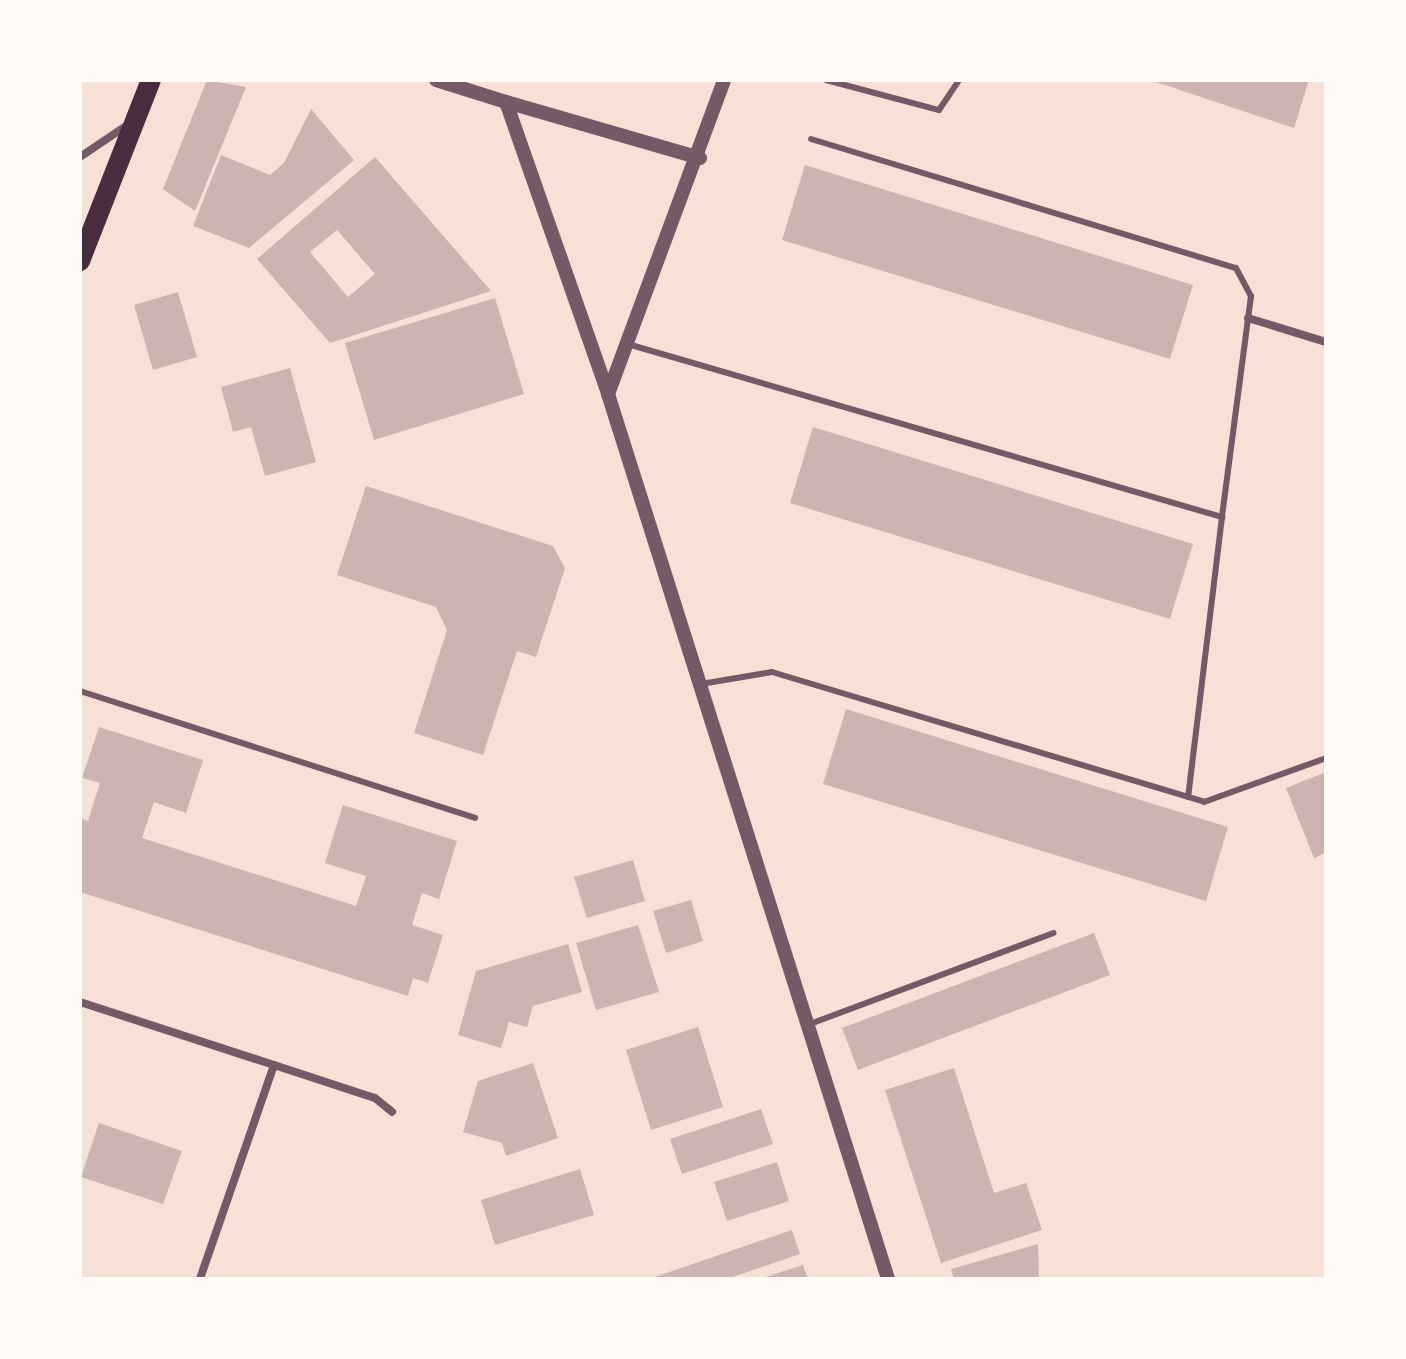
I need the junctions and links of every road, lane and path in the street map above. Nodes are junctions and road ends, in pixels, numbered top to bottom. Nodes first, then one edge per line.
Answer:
1 (151, 80) edge
2 (436, 80) edge
3 (724, 80) edge
4 (826, 80) edge
5 (959, 80) edge
6 (506, 102) junction
7 (139, 117) junction
8 (811, 139) dead end
9 (80, 157) edge
10 (700, 158) junction
11 (80, 261) edge
12 (1248, 318) junction
13 (1326, 342) edge
14 (631, 345) junction
15 (608, 394) junction
16 (1222, 517) junction
17 (701, 684) junction
18 (80, 691) edge
19 (1326, 758) edge
20 (1188, 797) junction
21 (475, 818) dead end
22 (1054, 933) dead end
23 (80, 1002) edge
24 (806, 1026) junction
25 (274, 1065) junction
26 (392, 1112) dead end
27 (200, 1279) edge
28 (888, 1279) edge

1 - 7 main road
2 - 6 street
3 - 10 street
4 - 5 lane
6 - 10 street
6 - 15 street
7 - 9 street
7 - 11 main road
8 - 12 lane
10 - 14 street
12 - 13 street
12 - 16 lane
14 - 15 street
14 - 16 lane
15 - 17 street
16 - 20 lane
17 - 20 lane
17 - 24 street
18 - 21 lane
19 - 20 lane
22 - 24 lane
23 - 25 street
24 - 28 street
25 - 26 street
25 - 27 street

